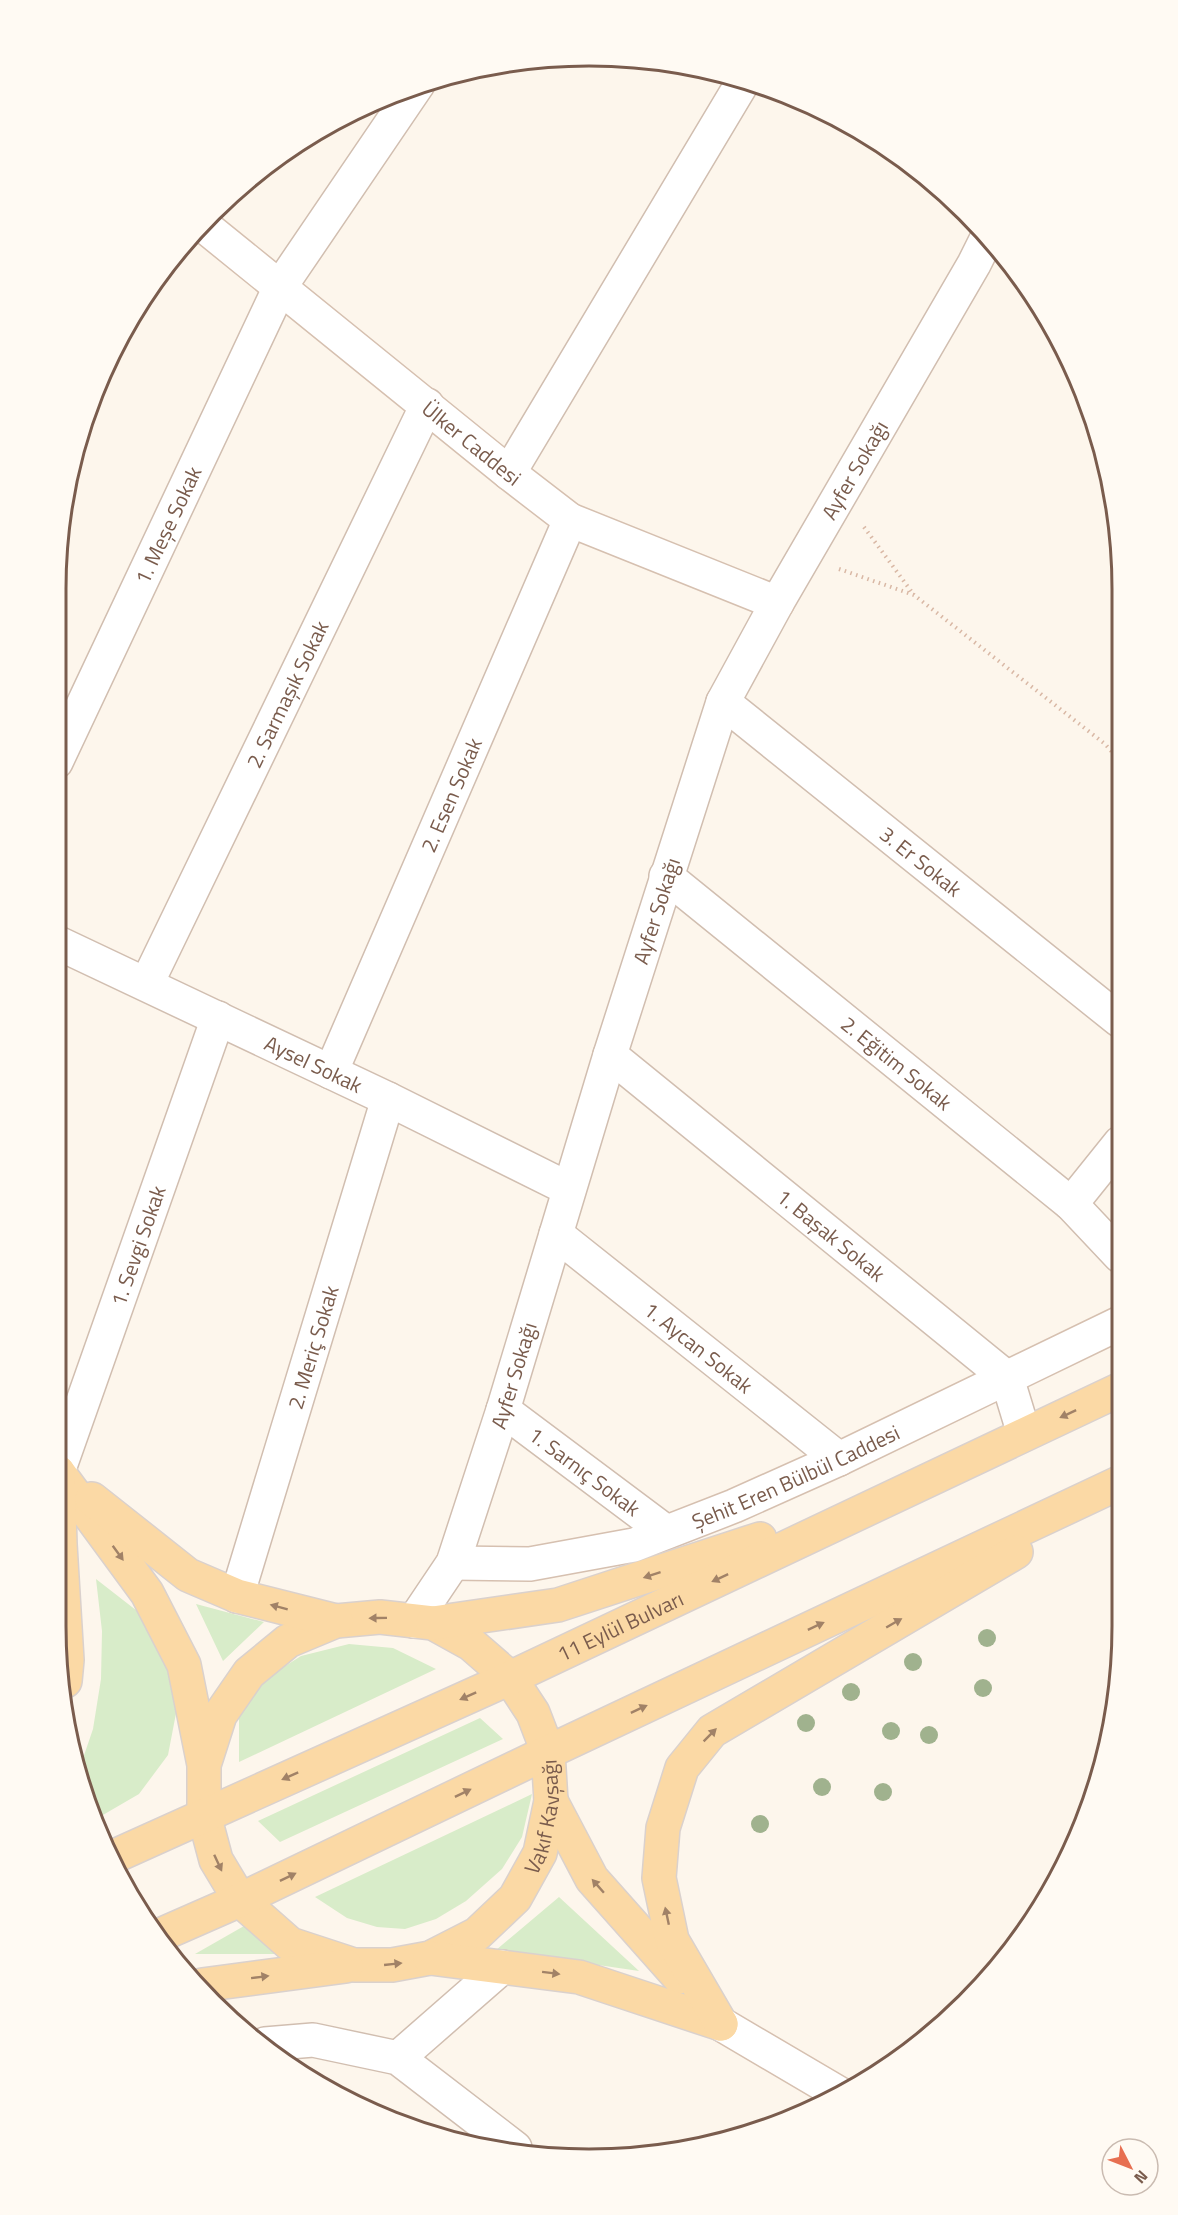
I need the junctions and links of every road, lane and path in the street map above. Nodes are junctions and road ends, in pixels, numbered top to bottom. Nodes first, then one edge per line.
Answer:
1 (739, 89) edge
2 (408, 99) edge
3 (209, 230) edge
4 (983, 246) edge
5 (280, 287) junction
6 (427, 405) junction
7 (509, 473) junction
8 (840, 495) junction
9 (570, 520) junction
10 (804, 556) junction
11 (914, 596) junction
12 (777, 603) junction
13 (723, 702) junction
14 (66, 741) edge
15 (1112, 752) edge
16 (666, 876) junction
17 (66, 947) edge
18 (147, 984) junction
19 (1112, 1014) edge
20 (218, 1018) junction
21 (610, 1055) junction
22 (331, 1072) junction
23 (388, 1099) junction
24 (1112, 1153) edge
25 (569, 1189) junction
26 (1071, 1204) junction
27 (556, 1234) junction
28 (1112, 1248) edge
29 (1112, 1327) edge
30 (1007, 1378) junction
31 (1112, 1393) edge
32 (503, 1410) junction
33 (1024, 1434) junction
34 (66, 1446) edge
35 (839, 1459) junction
36 (66, 1478) edge
37 (66, 1483) edge
38 (1112, 1486) edge
39 (1112, 1496) edge
40 (888, 1498) junction
41 (666, 1532) junction
42 (453, 1563) junction
43 (237, 1596) junction
44 (336, 1621) junction
45 (424, 1622) junction
46 (510, 1677) junction
47 (548, 1752) junction
48 (204, 1765) junction
49 (551, 1801) junction
50 (204, 1815) junction
51 (119, 1854) edge
52 (240, 1900) junction
53 (165, 1932) edge
54 (430, 1958) junction
55 (354, 1965) junction
56 (502, 1966) junction
57 (208, 1984) edge
58 (721, 2024) junction
59 (274, 2043) edge
60 (398, 2058) junction
61 (831, 2089) edge
62 (508, 2143) edge

1 - 7 street
2 - 5 street, 1. Meşe Sokak
3 - 5 street, Ülker Caddesi
4 - 8 street, Ayfer Sokağı
5 - 6 street, Ülker Caddesi
5 - 14 street, 1. Meşe Sokak
6 - 7 street, Ülker Caddesi
6 - 18 street, 2. Sarmaşık Sokak
7 - 9 street, Ülker Caddesi
8 - 10 street, Ayfer Sokağı
8 - 11 path
9 - 12 street, Ülker Caddesi
9 - 22 street, 2. Esen Sokak
10 - 11 path
10 - 12 street, Ayfer Sokağı
11 - 15 path
12 - 13 street, Ayfer Sokağı
13 - 16 street, Ayfer Sokağı
13 - 19 street, 3. Er Sokak
16 - 21 street, Ayfer Sokağı
16 - 26 street, 2. Eğitim Sokak
17 - 18 street, Aysel Sokak
18 - 20 street, Aysel Sokak
20 - 22 street, Aysel Sokak
20 - 34 street, 1. Sevgi Sokak
21 - 25 street, Ayfer Sokağı
21 - 30 street, 1. Başak Sokak
22 - 23 street, Aysel Sokak
23 - 25 street, Aysel Sokak
23 - 43 street, 2. Meriç Sokak
24 - 26 street
25 - 27 street, Ayfer Sokağı
26 - 28 street, 2. Eğitim Sokak
27 - 32 street, Ayfer Sokağı
27 - 35 street, 1. Aycan Sokak
29 - 30 street, Şehit Eren Bülbül Caddesi
30 - 33 street
30 - 35 street, Şehit Eren Bülbül Caddesi
31 -> 33 main road, 11 Eylül Bulvarı
32 - 41 street, 1. Sarnıç Sokak
32 - 42 street, Ayfer Sokağı
33 - 40 main road, 11 Eylül Bulvarı
35 - 41 street, Şehit Eren Bülbül Caddesi
36 - 43 main road
37 -> 48 main road
47 -> 38 main road
58 -> 39 main road
40 -> 45 main road
40 -> 46 main road, 11 Eylül Bulvarı
41 - 42 street, Şehit Eren Bülbül Caddesi
42 - 45 street, Ayfer Sokağı
44 -> 43 main road
45 -> 44 main road, Vakıf Kavşağı
44 - 48 main road, Vakıf Kavşağı
45 - 46 main road, Vakıf Kavşağı
46 - 47 main road, Vakıf Kavşağı
46 -> 50 main road, 11 Eylül Bulvarı
47 - 49 main road, Vakıf Kavşağı
52 -> 47 main road
48 - 50 main road, Vakıf Kavşağı
49 - 54 main road, Vakıf Kavşağı
58 -> 49 main road
50 - 51 main road, 11 Eylül Bulvarı
50 -> 52 main road, Vakıf Kavşağı
52 - 53 main road
52 - 55 main road, Vakıf Kavşağı
55 -> 54 main road, Vakıf Kavşağı
54 - 56 main road
57 -> 55 main road
56 -> 58 main road
56 - 60 street
58 - 61 street
59 - 60 street
60 - 62 street

